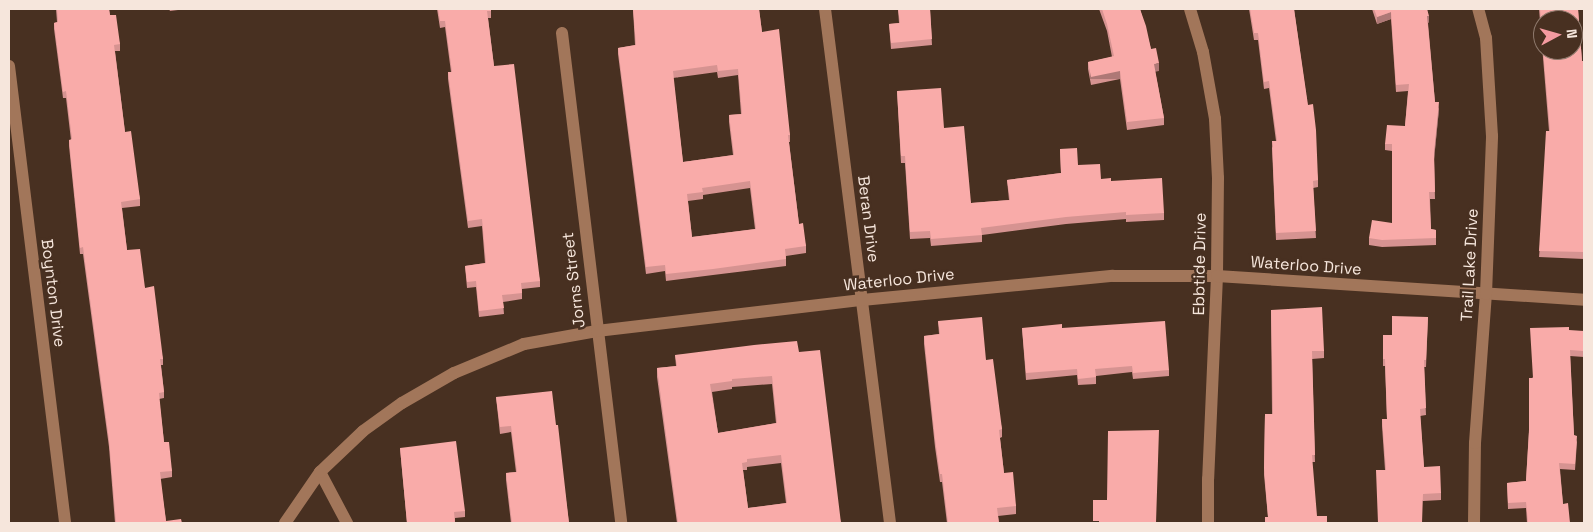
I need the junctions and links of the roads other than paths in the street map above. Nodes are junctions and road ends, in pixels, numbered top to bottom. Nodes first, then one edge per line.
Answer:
1 (825, 9) edge
2 (1190, 9) edge
3 (1478, 9) edge
4 (562, 33) dead end
5 (9, 66) edge
6 (1217, 276) junction
7 (1486, 294) junction
8 (862, 300) junction
9 (1584, 300) edge
10 (597, 331) junction
11 (320, 472) junction
12 (65, 523) edge
13 (284, 523) edge
14 (346, 523) edge
15 (621, 523) edge
16 (890, 523) edge
17 (1208, 523) edge
18 (1474, 523) edge

1 - 8 street, Beran Drive
2 - 6 street, Ebbtide Drive
3 - 7 street, Trail Lake Drive
4 - 10 street, Jorns Street
5 - 12 street, Boynton Drive
6 - 7 street, Waterloo Drive
6 - 8 street, Waterloo Drive
6 - 17 street, Ebbtide Drive
7 - 9 street, Waterloo Drive
7 - 18 street, Trail Lake Drive
8 - 10 street, Waterloo Drive
8 - 16 street, Beran Drive
10 - 11 street, Waterloo Drive
10 - 15 street, Jorns Street
11 - 13 street, Waterloo Drive
11 - 14 street

